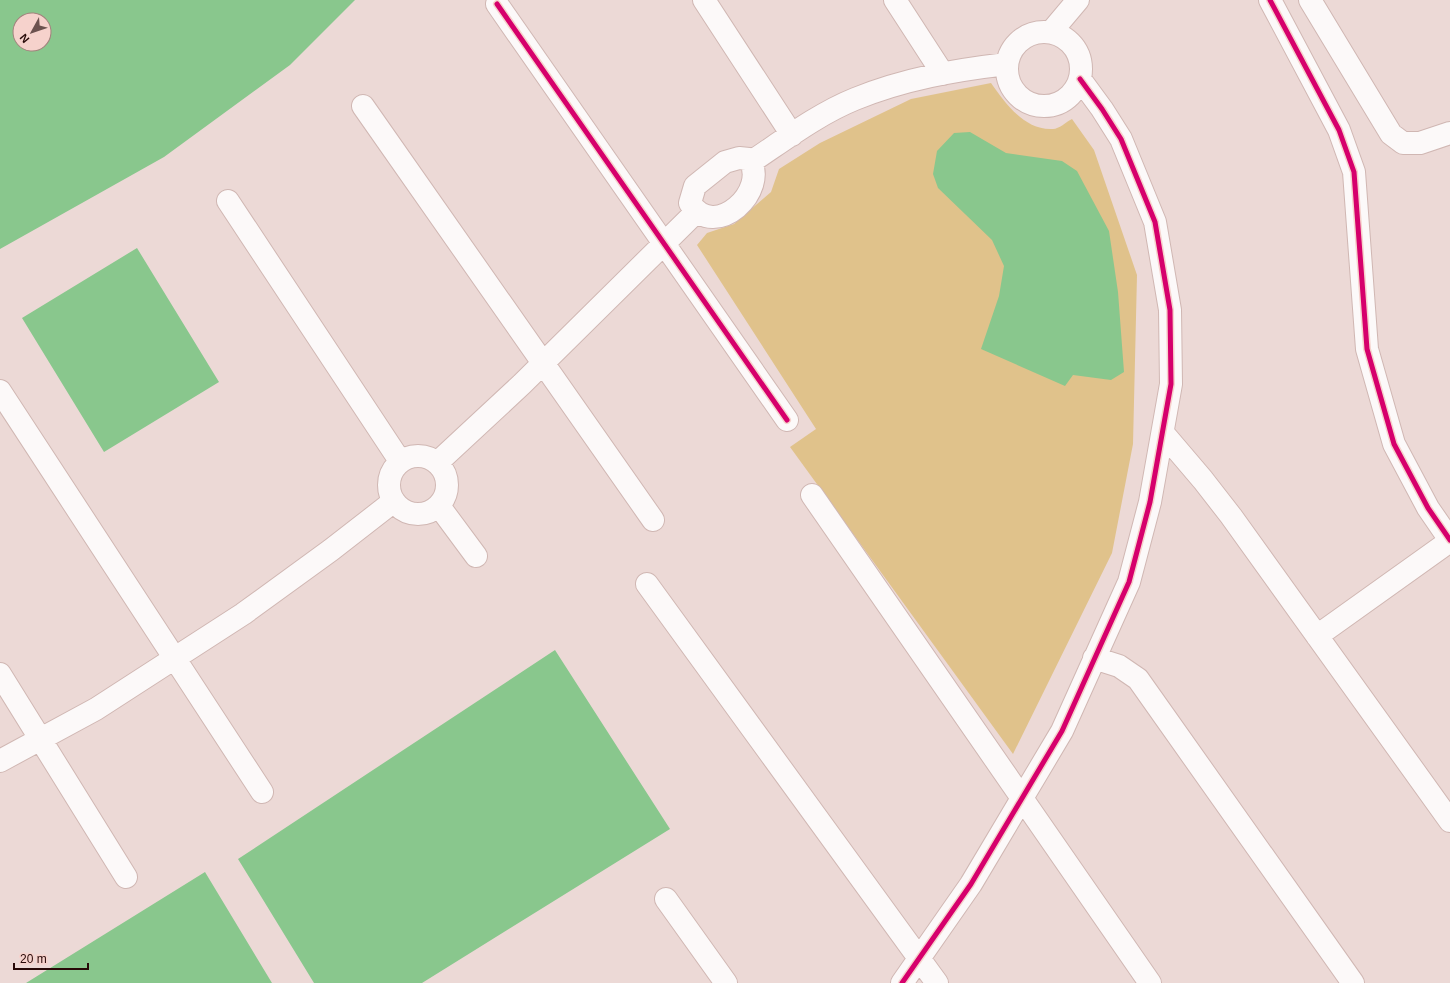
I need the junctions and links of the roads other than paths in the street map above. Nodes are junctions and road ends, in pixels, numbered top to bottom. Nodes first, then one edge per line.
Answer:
1 (704, 0) edge
2 (895, 0) edge
3 (1078, 0) edge
4 (1270, 0) edge
5 (1310, 0) edge
6 (497, 4) dead end
7 (1051, 32) junction
8 (1007, 64) junction
9 (943, 74) junction
10 (1080, 79) junction
11 (363, 106) dead end
12 (1450, 133) edge
13 (792, 135) junction
14 (751, 162) junction
15 (228, 201) dead end
16 (696, 212) junction
17 (664, 244) junction
18 (543, 364) junction
19 (0, 392) edge
20 (787, 420) dead end
21 (1163, 433) junction
22 (400, 461) junction
23 (437, 463) junction
24 (812, 495) dead end
25 (394, 501) junction
26 (439, 506) junction
27 (653, 520) dead end
28 (1450, 540) edge
29 (476, 556) dead end
30 (648, 584) dead end
31 (1317, 636) junction
32 (174, 658) junction
33 (1094, 658) junction
34 (0, 674) edge
35 (40, 739) junction
36 (0, 761) edge
37 (262, 792) dead end
38 (1022, 798) junction
39 (1450, 821) edge
40 (126, 877) dead end
41 (666, 899) dead end
42 (919, 958) junction
43 (726, 983) edge
44 (902, 983) edge
45 (937, 983) edge
46 (1150, 983) edge
47 (1353, 983) edge

1 - 13 street
2 - 9 street
3 - 7 street
4 - 28 street
5 - 12 street
6 - 17 street
7 - 8 street
7 - 10 street
8 - 9 street
8 - 10 street
9 - 13 street
10 - 21 street
11 - 18 street
13 - 14 street
14 - 16 street
14 - 16 street
15 - 22 street
16 - 17 street
17 - 18 street
17 - 20 street
18 - 23 street
18 - 27 street
19 - 32 street
21 - 31 street
21 - 33 street
22 - 23 street
22 - 25 street
23 - 26 street
24 - 38 street
25 - 26 street
25 - 32 street
26 - 29 street
28 - 31 street
30 - 42 street
31 - 39 street
32 - 35 street
32 - 37 street
33 - 38 street
33 - 47 street
34 - 35 street
35 - 36 street
35 - 40 street
38 - 42 street
38 - 46 street
41 - 43 street
42 - 44 street
42 - 45 street

